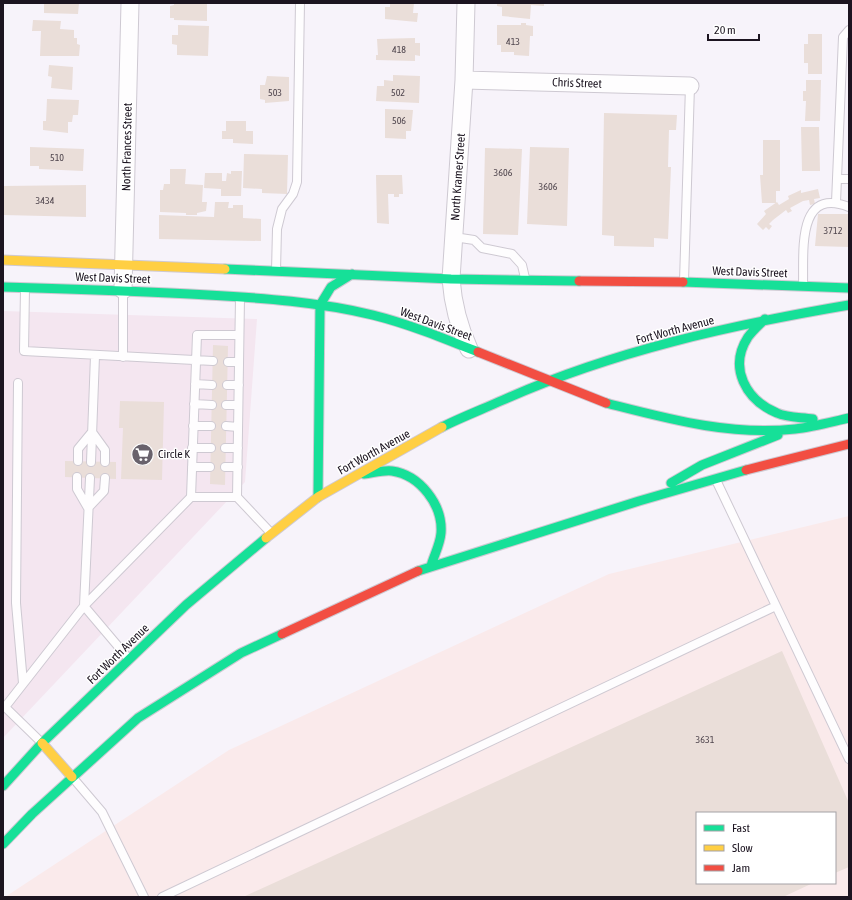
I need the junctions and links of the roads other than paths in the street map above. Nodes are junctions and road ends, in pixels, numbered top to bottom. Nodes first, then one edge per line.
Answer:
1 (130, 3) edge
2 (300, 3) edge
3 (466, 3) edge
4 (849, 30) edge
5 (464, 80) junction
6 (690, 86) joint
7 (837, 179) junction
8 (849, 179) edge
9 (836, 202) junction
10 (849, 207) edge
11 (454, 237) junction
12 (3, 260) edge
13 (124, 264) junction
14 (276, 270) junction
15 (352, 274) junction
16 (451, 279) junction
17 (525, 279) junction
18 (684, 282) junction
19 (803, 285) junction
20 (3, 287) edge
21 (25, 287) junction
22 (849, 288) edge
23 (123, 290) junction
24 (240, 297) junction
25 (320, 305) junction
26 (849, 305) edge
27 (765, 319) junction
28 (239, 336) junction
29 (469, 348) junction
30 (95, 356) junction
31 (123, 358) junction
32 (196, 361) junction
33 (213, 361) dead end
34 (228, 362) dead end
35 (239, 362) junction
36 (548, 380) junction
37 (18, 383) dead end
38 (195, 384) junction
39 (212, 385) dead end
40 (227, 385) dead end
41 (239, 385) junction
42 (194, 404) junction
43 (226, 404) dead end
44 (212, 405) dead end
45 (238, 405) junction
46 (849, 418) edge
47 (827, 422) junction
48 (193, 426) junction
49 (211, 426) dead end
50 (226, 426) dead end
51 (238, 427) junction
52 (796, 429) junction
53 (92, 432) junction
54 (849, 444) edge
55 (192, 448) junction
56 (211, 448) dead end
57 (225, 448) dead end
58 (238, 448) junction
59 (78, 461) dead end
60 (91, 462) dead end
61 (105, 462) dead end
62 (192, 467) junction
63 (210, 467) dead end
64 (225, 467) dead end
65 (238, 467) junction
66 (358, 474) junction
67 (78, 477) dead end
68 (90, 478) dead end
69 (105, 478) dead end
70 (716, 479) junction
71 (191, 497) junction
72 (237, 497) junction
73 (318, 497) junction
74 (633, 504) junction
75 (88, 508) junction
76 (272, 534) junction
77 (431, 566) junction
78 (84, 606) junction
79 (776, 606) junction
80 (129, 659) junction
81 (23, 684) junction
82 (42, 743) junction
83 (849, 759) edge
84 (72, 777) junction
85 (3, 786) edge
86 (3, 844) edge
87 (144, 897) edge
88 (162, 897) edge

1 - 13 street, North Frances Street
2 - 14 lane
3 - 5 street, North Kramer Street
4 - 7 lane
5 - 6 street, Chris Street
5 - 11 street, North Kramer Street
6 - 18 lane
7 - 8 lane
7 - 9 lane
9 - 10 lane
9 - 19 lane
11 - 16 street, North Kramer Street
11 - 17 lane
12 - 13 main road, West Davis Street
13 - 14 main road, West Davis Street
13 - 23 street, North Frances Street
14 - 15 main road, West Davis Street
15 - 16 main road, West Davis Street
15 - 25 main road
16 - 17 main road, West Davis Street
16 - 29 street, North Kramer Street
17 - 18 main road, West Davis Street
18 - 19 main road, West Davis Street
19 - 22 main road, West Davis Street
20 - 21 main road, West Davis Street
21 - 23 main road, West Davis Street
21 - 30 lane
23 - 24 main road, West Davis Street
23 - 31 lane
24 - 25 main road, West Davis Street
24 - 28 lane
25 - 29 main road, West Davis Street
25 - 73 main road
26 - 27 main road, Fort Worth Avenue
27 - 36 main road, Fort Worth Avenue
27 - 47 main road
28 - 32 lane
28 - 35 lane
29 - 36 main road, West Davis Street
30 - 31 lane
30 - 53 lane
31 - 32 lane
32 - 33 lane
32 - 38 lane
34 - 35 lane
35 - 41 lane
36 - 52 main road, West Davis Street
36 - 66 main road, Fort Worth Avenue
37 - 81 lane
38 - 39 lane
38 - 42 lane
40 - 41 lane
41 - 45 lane
42 - 44 lane
42 - 48 lane
43 - 45 lane
45 - 51 lane
46 - 47 main road, West Davis Street
47 - 52 main road, West Davis Street
48 - 49 lane
48 - 55 lane
50 - 51 lane
51 - 58 lane
52 - 74 main road
53 - 59 lane
53 - 60 lane
53 - 61 lane
54 - 70 main road
55 - 56 lane
55 - 62 lane
57 - 58 lane
58 - 65 lane
62 - 63 lane
62 - 71 lane
64 - 65 lane
65 - 72 lane
66 - 73 main road, Fort Worth Avenue
66 - 77 main road
67 - 75 lane
68 - 75 lane
69 - 75 lane
70 - 74 main road
70 - 79 lane
71 - 72 lane
71 - 78 lane
72 - 76 lane
73 - 76 main road, Fort Worth Avenue
74 - 77 main road
75 - 78 lane
76 - 80 main road, Fort Worth Avenue
77 - 84 main road
78 - 80 lane
78 - 81 lane
79 - 83 lane
79 - 88 lane
80 - 82 main road, Fort Worth Avenue
81 - 82 lane
82 - 84 main road
82 - 85 main road, Fort Worth Avenue
84 - 86 main road
84 - 87 lane

